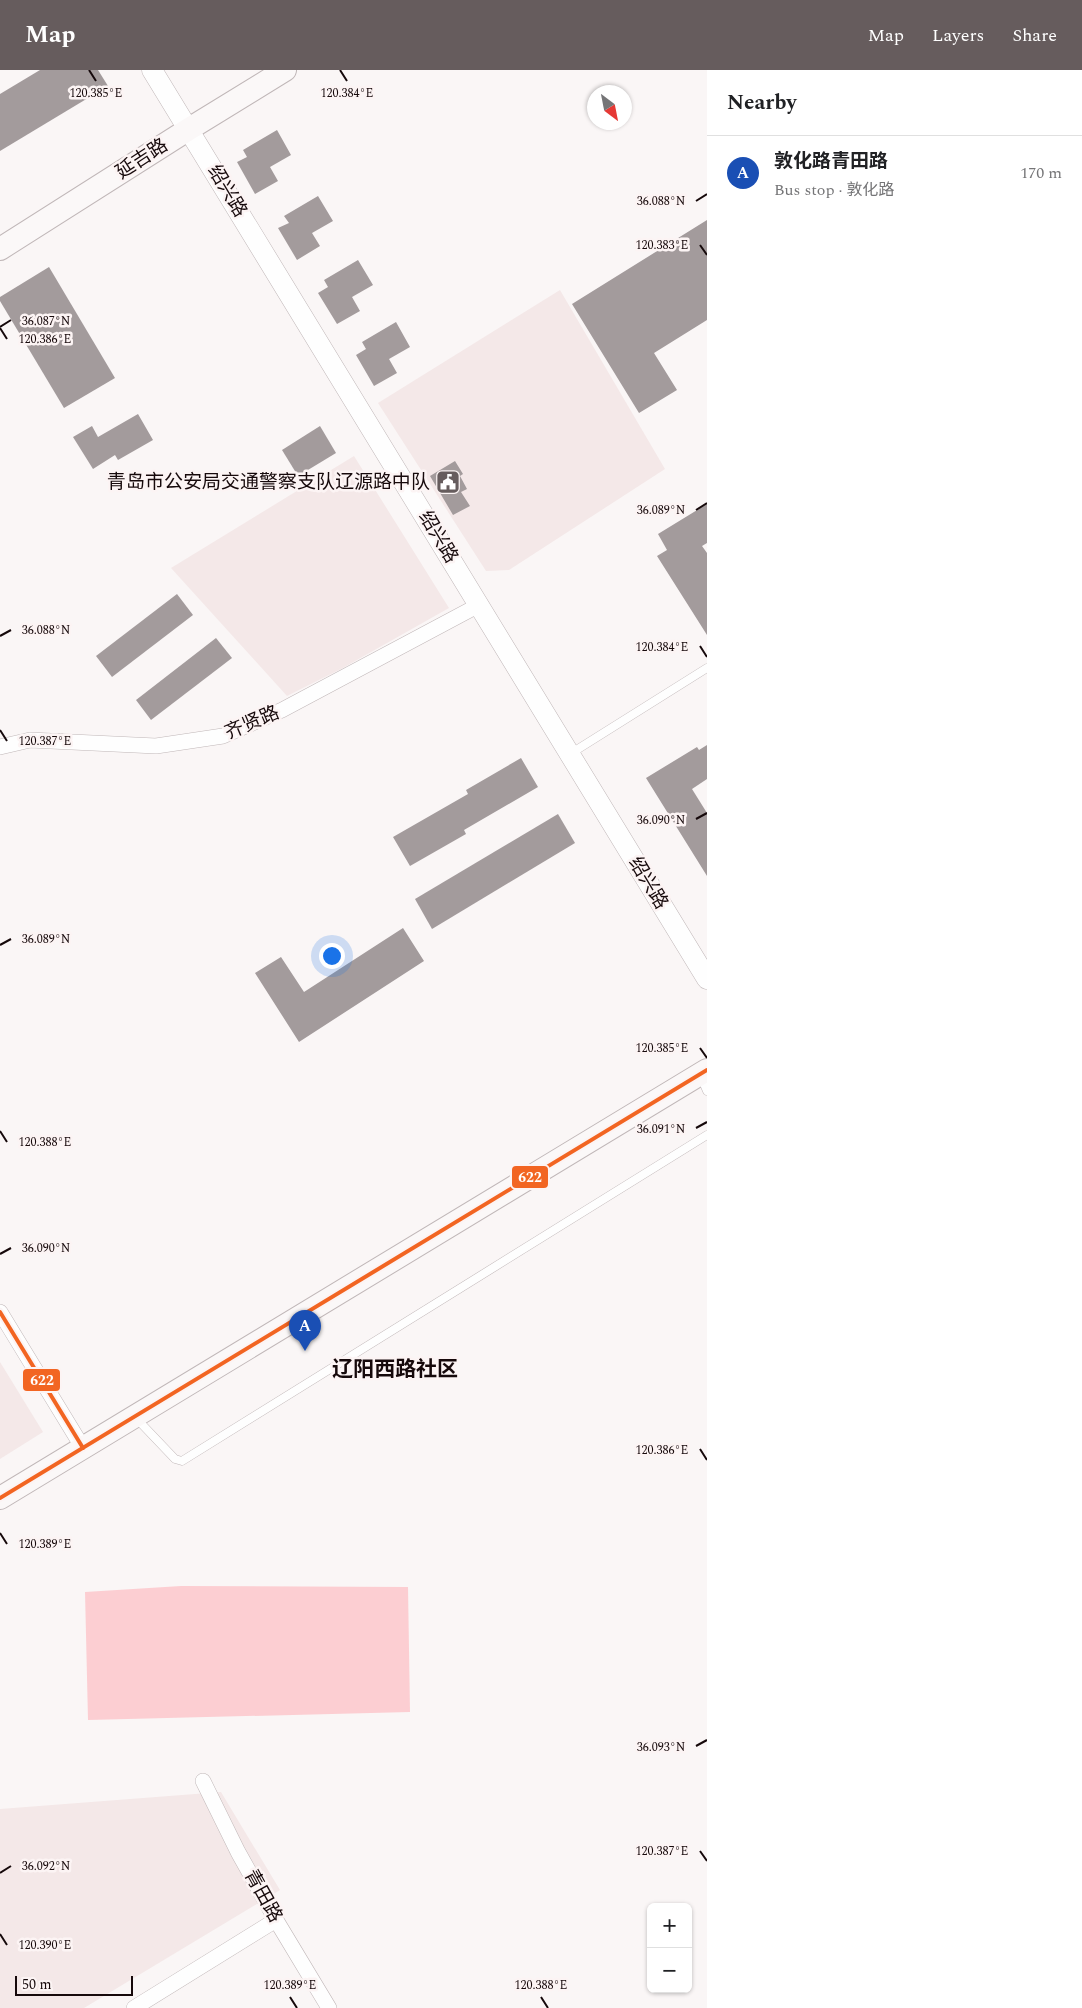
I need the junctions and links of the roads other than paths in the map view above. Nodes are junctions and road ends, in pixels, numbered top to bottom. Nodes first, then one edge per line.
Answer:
1 (152, 70) edge
2 (285, 70) edge
3 (189, 129) junction
4 (0, 250) edge
5 (479, 605) junction
6 (707, 668) edge
7 (0, 747) edge
8 (570, 754) junction
9 (707, 979) edge
10 (705, 1079) edge
11 (707, 1135) edge
12 (0, 1312) edge
13 (135, 1416) junction
14 (83, 1448) junction
15 (0, 1498) edge
16 (203, 1781) dead end
17 (276, 1920) junction
18 (134, 2008) edge
19 (329, 2008) edge

1 - 3 street, 绍兴路
2 - 3 main road, 延吉路
3 - 4 main road, 延吉路
3 - 5 street, 绍兴路
5 - 7 street, 齐贤路
5 - 8 street, 绍兴路
6 - 8 lane
8 - 9 street, 绍兴路
10 - 13 main road
11 - 13 lane
12 - 14 street
13 - 14 main road
14 - 15 main road
16 - 17 street, 青田路
17 - 18 street
17 - 19 street, 青田路

